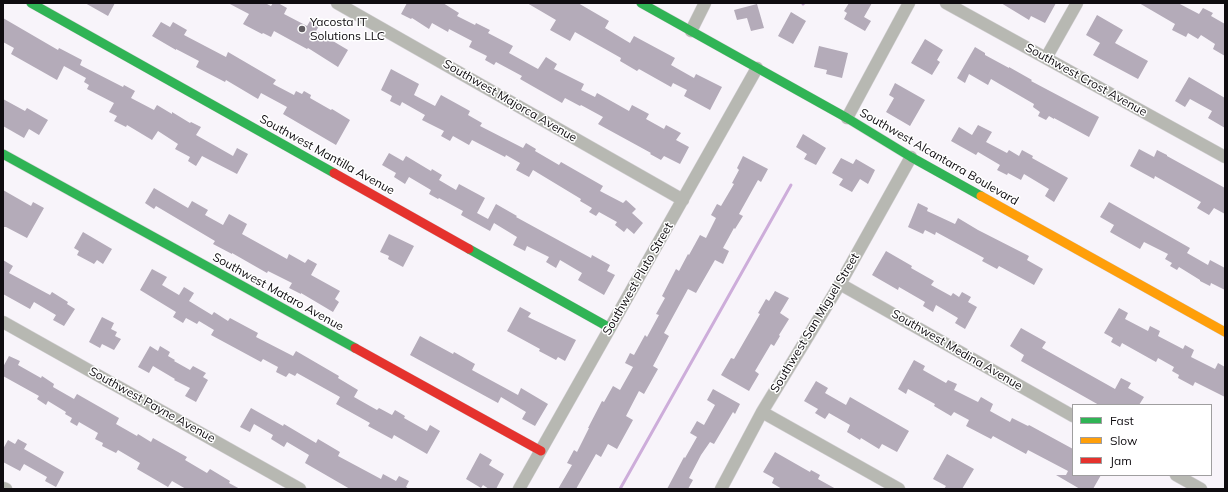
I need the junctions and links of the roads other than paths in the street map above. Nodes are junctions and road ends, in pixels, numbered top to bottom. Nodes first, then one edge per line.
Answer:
1 (31, 3) edge
2 (337, 3) edge
3 (641, 3) edge
4 (705, 3) edge
5 (909, 3) edge
6 (946, 3) edge
7 (1077, 3) edge
8 (691, 31) junction
9 (1046, 58) junction
10 (757, 68) junction
11 (847, 118) junction
12 (3, 154) edge
13 (911, 157) junction
14 (1225, 157) edge
15 (683, 200) junction
16 (840, 284) junction
17 (3, 322) edge
18 (610, 328) junction
19 (1225, 332) edge
20 (762, 412) junction
21 (1072, 415) edge
22 (541, 451) junction
23 (1178, 476) edge
24 (3, 488) edge
25 (6, 489) edge
26 (300, 489) edge
27 (520, 489) edge
28 (721, 489) edge
29 (899, 489) edge
30 (1200, 489) edge

1 - 18 street, Southwest Mantilla Avenue
2 - 15 street, Southwest Majorca Avenue
3 - 8 street, Southwest Alcantarra Boulevard
4 - 8 street
5 - 11 street
6 - 9 street, Southwest Crost Avenue
7 - 9 street
8 - 10 street, Southwest Alcantarra Boulevard
9 - 14 street, Southwest Crost Avenue
10 - 11 street, Southwest Alcantarra Boulevard
10 - 15 street, Southwest Pluto Street
11 - 13 street, Southwest Alcantarra Boulevard
12 - 22 street, Southwest Mataro Avenue
13 - 16 street, Southwest San Miguel Street
13 - 19 street, Southwest Alcantarra Boulevard
15 - 18 street, Southwest Pluto Street
16 - 20 street, Southwest San Miguel Street
16 - 21 street, Southwest Medina Avenue
17 - 26 street, Southwest Payne Avenue
18 - 22 street, Southwest Pluto Street
20 - 28 street, Southwest San Miguel Street
20 - 29 street
22 - 27 street, Southwest Pluto Street
23 - 30 street
24 - 25 street

